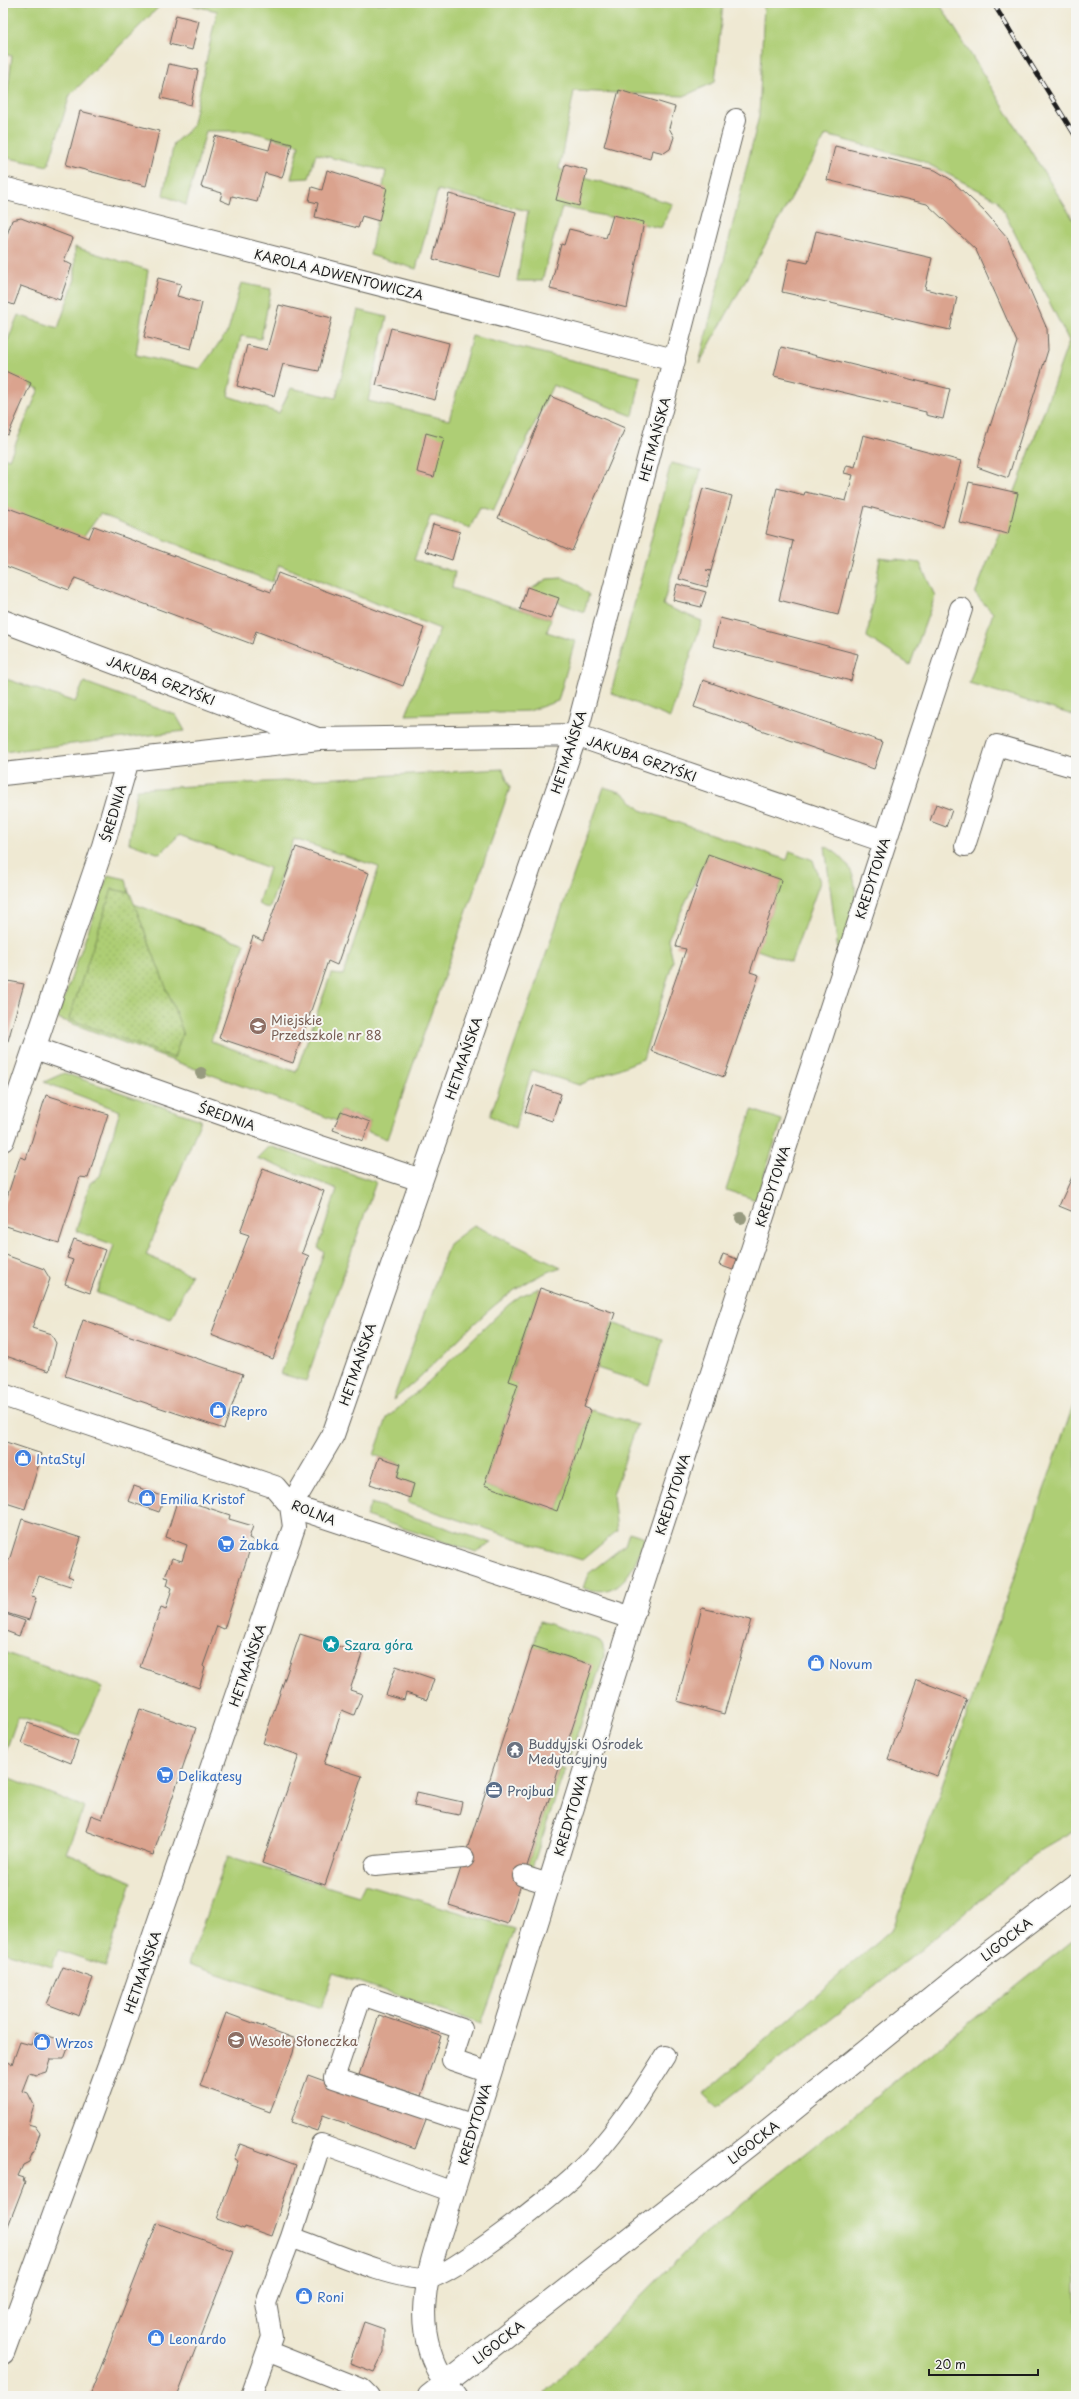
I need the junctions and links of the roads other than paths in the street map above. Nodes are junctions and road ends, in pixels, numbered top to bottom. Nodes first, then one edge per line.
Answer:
1 (736, 119) dead end
2 (3, 188) edge
3 (674, 360) junction
4 (961, 609) dead end
5 (3, 621) edge
6 (576, 735) junction
7 (319, 739) junction
8 (128, 760) junction
9 (1076, 768) edge
10 (3, 774) edge
11 (884, 841) junction
12 (965, 846) dead end
13 (35, 1048) junction
14 (3, 1140) edge
15 (421, 1180) junction
16 (3, 1395) edge
17 (291, 1506) junction
18 (632, 1618) junction
19 (464, 1858) dead end
20 (375, 1866) dead end
21 (523, 1876) dead end
22 (549, 1884) junction
23 (1076, 1886) edge
24 (665, 2056) dead end
25 (490, 2073) junction
26 (474, 2125) junction
27 (453, 2192) junction
28 (291, 2237) junction
29 (428, 2279) junction
30 (267, 2351) junction
31 (3, 2353) edge
32 (444, 2392) edge
33 (251, 2396) edge
34 (369, 2396) edge

1 - 3 lane
2 - 3 street, KAROLA ADWENTOWICZA
3 - 6 street, HETMAŃSKA
4 - 11 street, KREDYTOWA
5 - 7 street, JAKUBA GRZYŚKI
6 - 7 street, JAKUBA GRZYŚKI
6 - 11 street, JAKUBA GRZYŚKI
6 - 15 street, HETMAŃSKA
7 - 8 street, JAKUBA GRZYŚKI
8 - 10 street, JAKUBA GRZYŚKI
8 - 13 street, ŚREDNIA
9 - 12 lane
11 - 18 street, KREDYTOWA
13 - 14 street, ŚREDNIA
13 - 15 street, ŚREDNIA
15 - 17 street, HETMAŃSKA
16 - 17 street, ROLNA
17 - 18 street, ROLNA
17 - 31 street, HETMAŃSKA
18 - 22 street, KREDYTOWA
19 - 20 lane
21 - 22 lane
22 - 25 street, KREDYTOWA
23 - 32 street, LIGOCKA
24 - 29 lane
25 - 26 street, KREDYTOWA
25 - 26 lane
26 - 27 street, KREDYTOWA
27 - 28 lane
27 - 29 street, KREDYTOWA
28 - 29 lane
28 - 30 lane
29 - 32 street, KREDYTOWA
30 - 33 lane
30 - 34 lane

